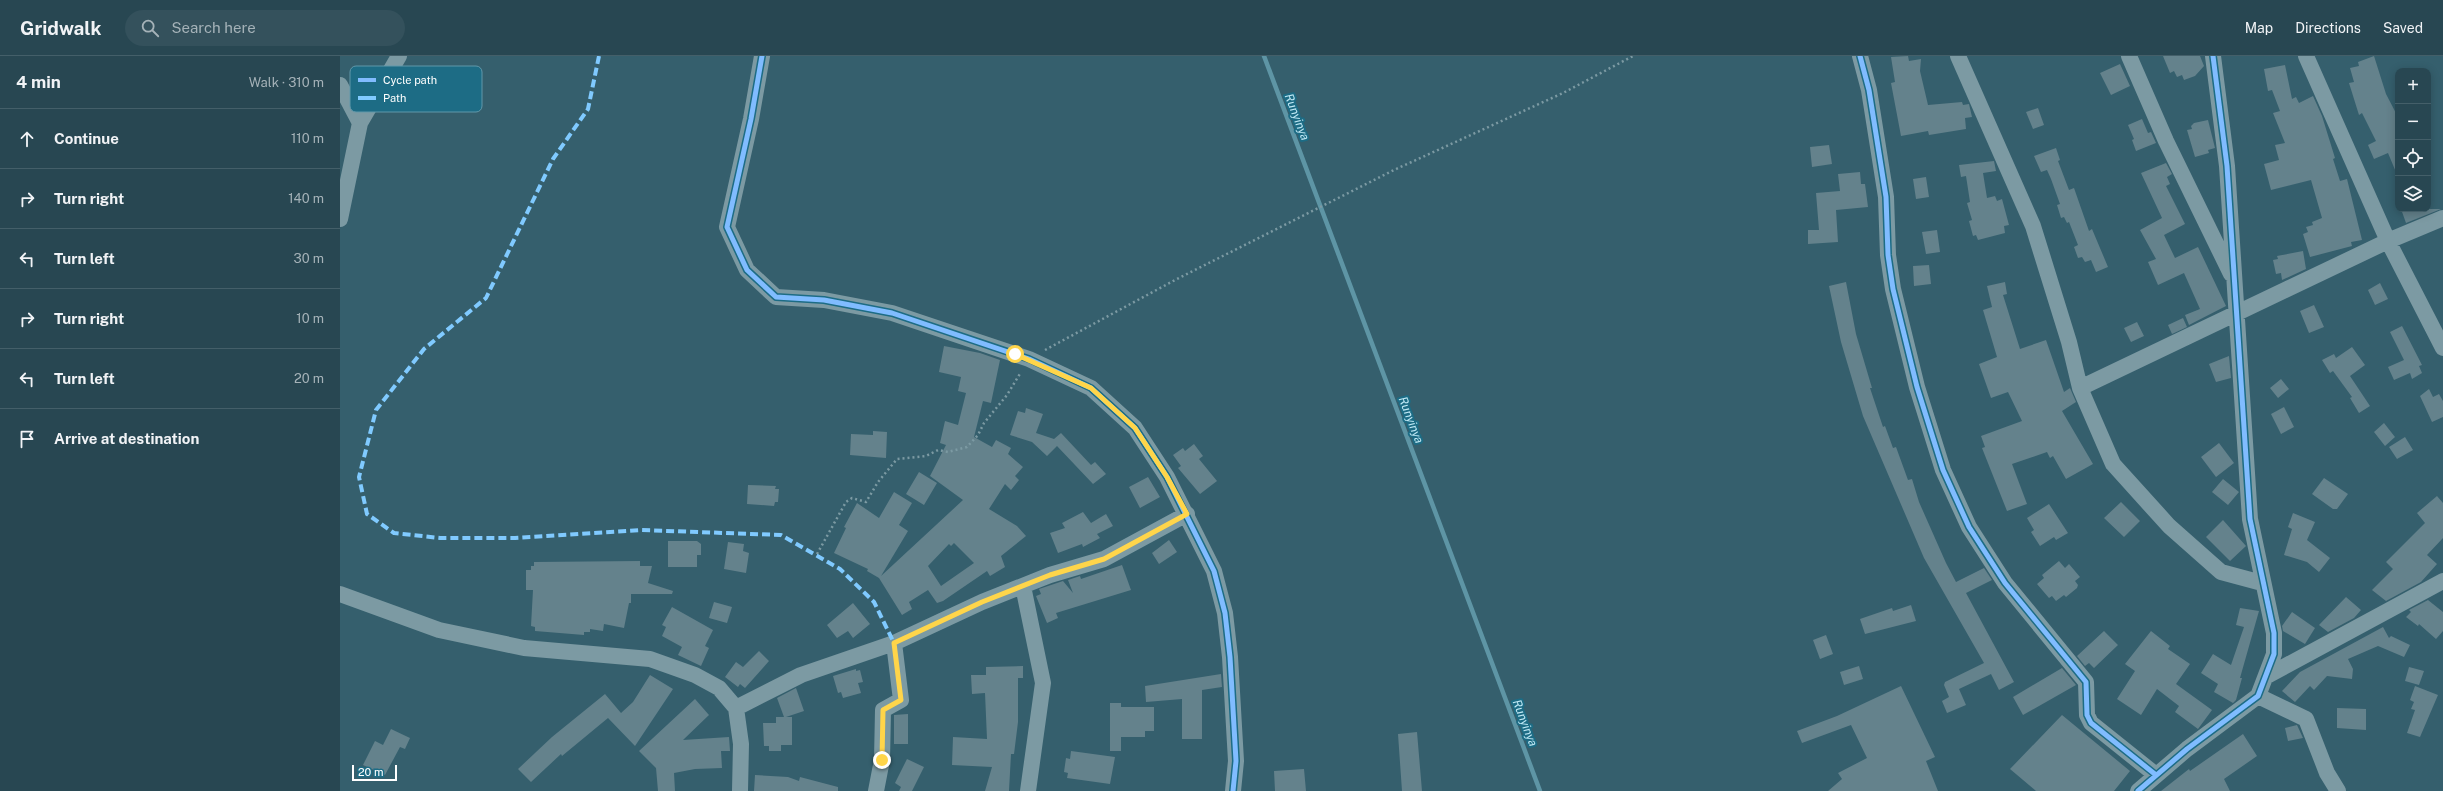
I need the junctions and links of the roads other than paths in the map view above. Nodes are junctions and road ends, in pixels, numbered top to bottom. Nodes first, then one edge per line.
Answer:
1 (399, 56) edge
2 (762, 56) edge
3 (1860, 56) edge
4 (1958, 56) edge
5 (2129, 56) edge
6 (2213, 56) edge
7 (2306, 56) edge
8 (393, 66) edge
9 (340, 85) edge
10 (350, 104) edge
11 (354, 112) edge
12 (366, 112) edge
13 (360, 123) junction
14 (2443, 218) edge
15 (340, 220) edge
16 (2388, 240) junction
17 (2234, 281) junction
18 (2238, 314) junction
19 (2443, 348) edge
20 (2080, 388) junction
21 (1187, 514) junction
22 (2443, 580) edge
23 (2262, 583) junction
24 (1022, 586) junction
25 (340, 594) edge
26 (894, 643) junction
27 (2267, 676) junction
28 (2258, 696) junction
29 (736, 708) junction
30 (2156, 775) junction
31 (740, 791) edge
32 (876, 791) edge
33 (1028, 791) edge
34 (1233, 791) edge
35 (2138, 791) edge
36 (2338, 791) edge

1 - 8 street
2 - 21 street
3 - 30 street
4 - 20 street
5 - 17 street
6 - 17 street
7 - 16 street
9 - 10 street
11 - 13 street
12 - 13 street
13 - 15 street
14 - 16 street
16 - 18 street
16 - 19 street
17 - 18 street
18 - 20 street
18 - 23 street
20 - 23 street
21 - 24 street
21 - 34 street
22 - 27 street
23 - 27 street
24 - 26 street
24 - 33 street
25 - 29 street
26 - 29 street
26 - 32 street
27 - 28 street
28 - 30 street
28 - 36 street
29 - 31 street
30 - 35 street

